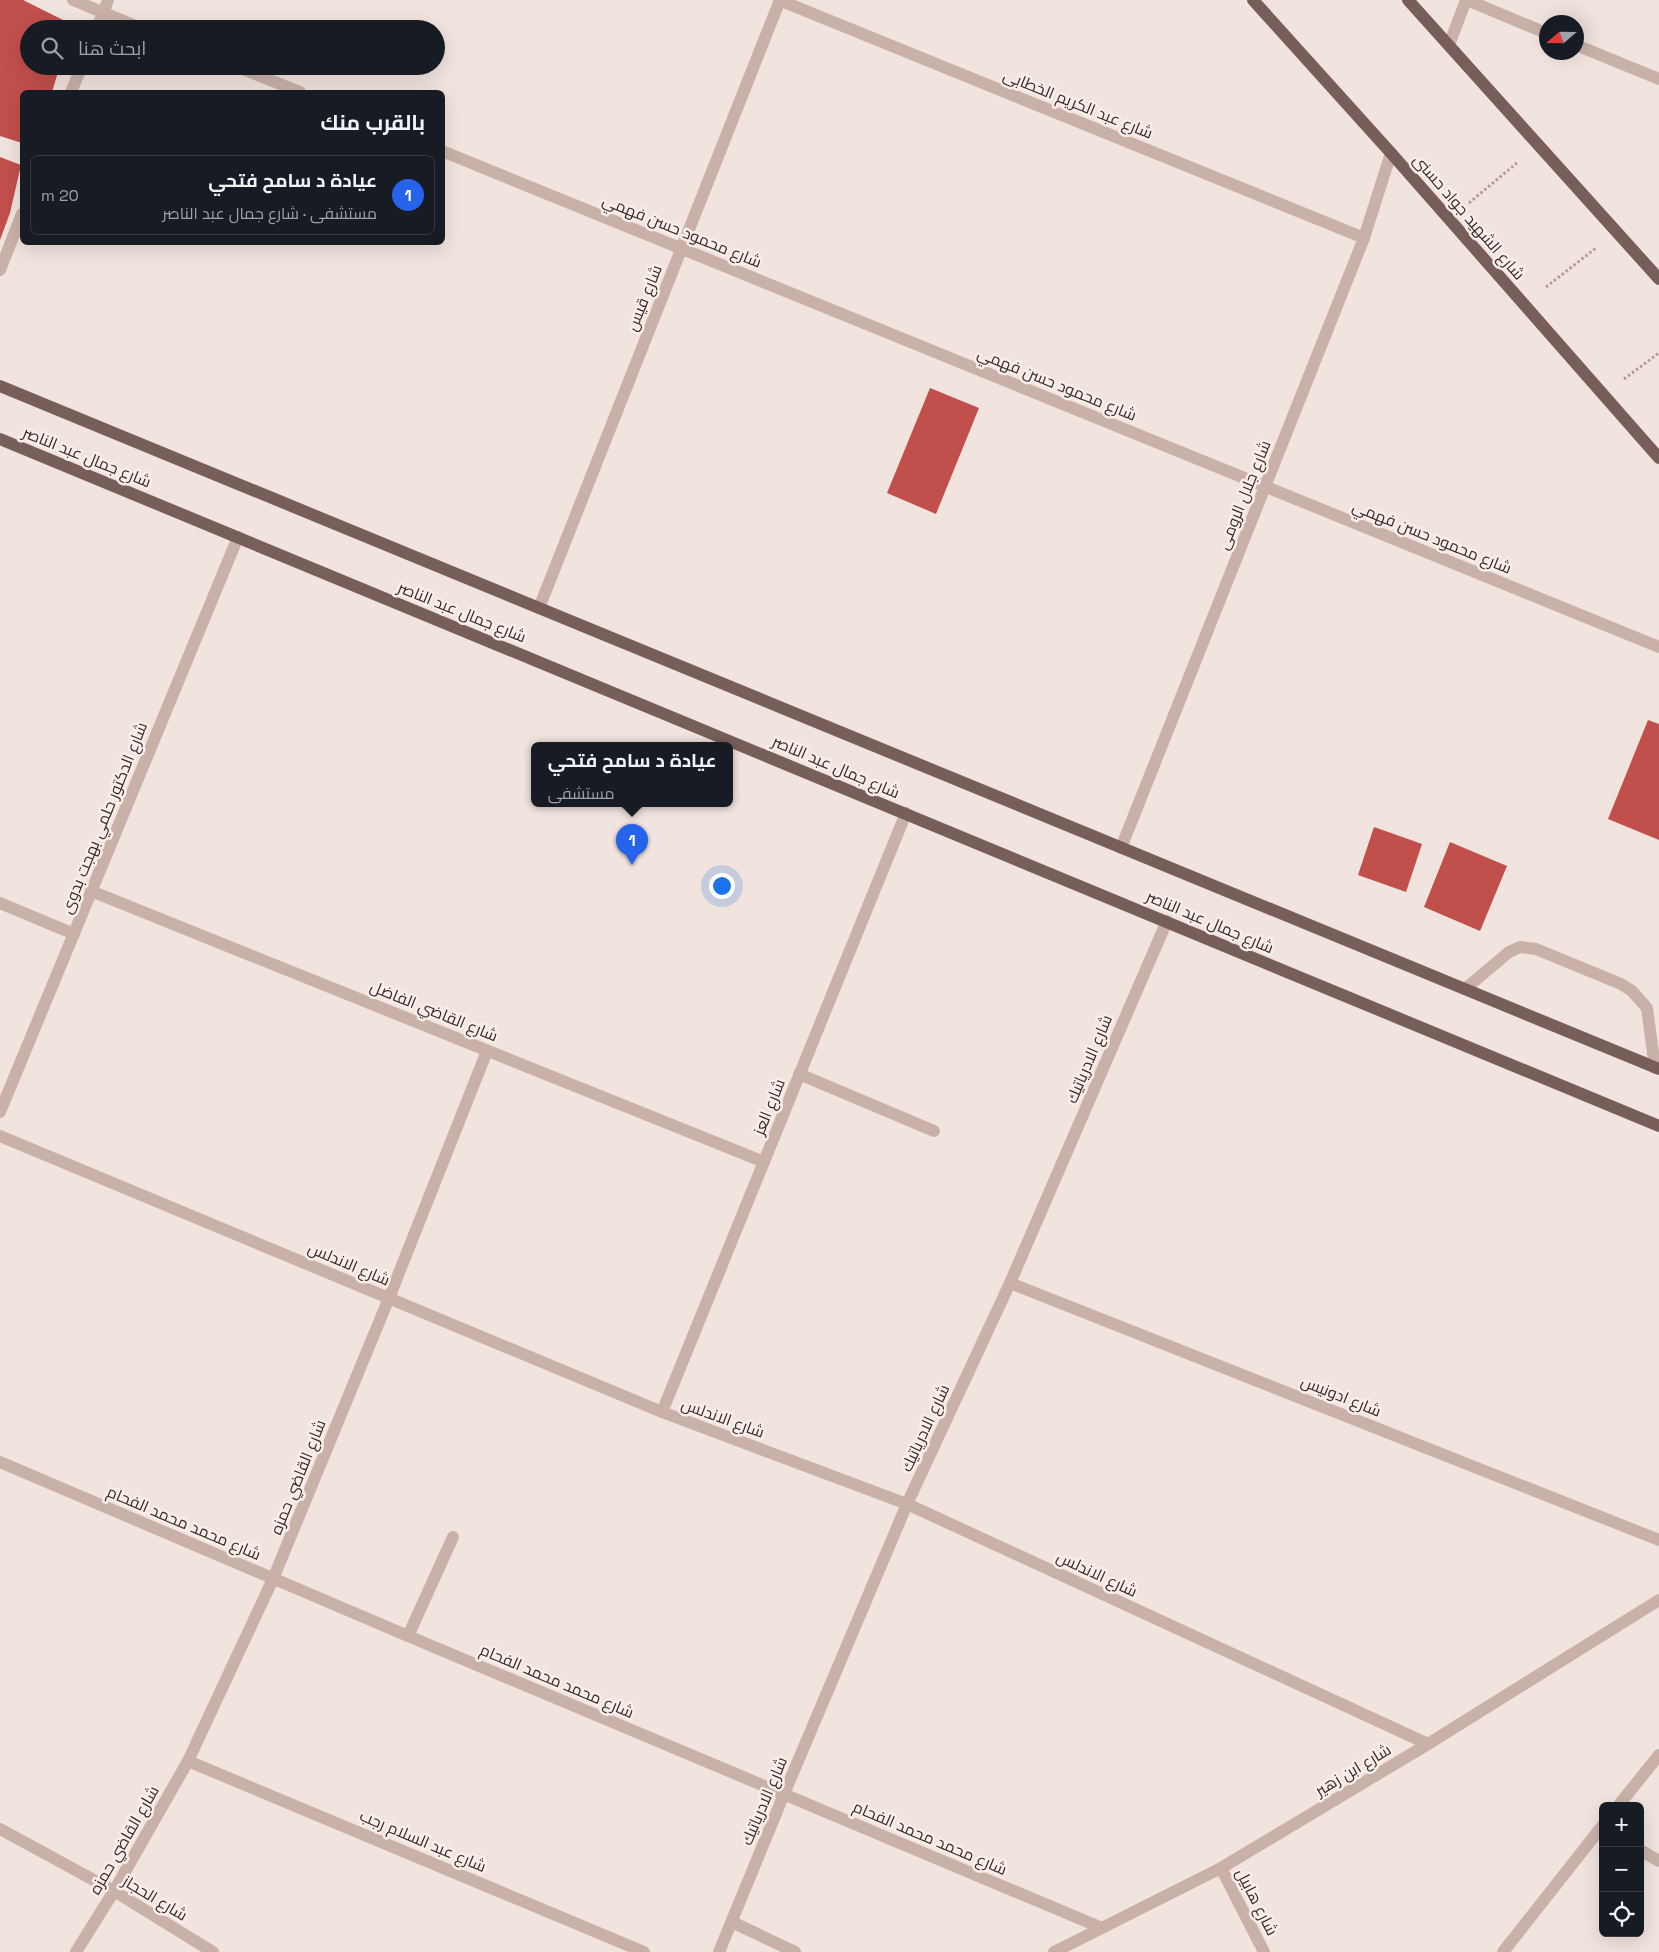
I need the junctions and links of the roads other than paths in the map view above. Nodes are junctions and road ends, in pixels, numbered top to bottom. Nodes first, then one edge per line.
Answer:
1 (72, 0) edge
2 (108, 0) edge
3 (780, 0) edge
4 (1253, 0) edge
5 (1408, 0) edge
6 (1467, 0) edge
7 (103, 13) junction
8 (100, 20) edge
9 (120, 20) edge
10 (1539, 30) edge
11 (1449, 45) junction
12 (1584, 48) edge
13 (78, 75) edge
14 (258, 75) edge
15 (1659, 79) edge
16 (72, 90) edge
17 (295, 90) edge
18 (445, 152) edge
19 (1391, 152) junction
20 (20, 219) edge
21 (1364, 238) junction
22 (682, 248) junction
23 (0, 270) edge
24 (1659, 279) edge
25 (0, 386) edge
26 (0, 439) edge
27 (1659, 458) edge
28 (1265, 486) junction
29 (238, 537) junction
30 (539, 608) junction
31 (1659, 647) edge
32 (906, 813) junction
33 (1121, 848) junction
34 (91, 891) junction
35 (0, 903) edge
36 (1167, 921) junction
37 (74, 934) junction
38 (1466, 989) junction
39 (488, 1051) junction
40 (1657, 1068) edge
41 (799, 1074) junction
42 (0, 1112) edge
43 (1659, 1126) edge
44 (934, 1131) dead end
45 (0, 1136) edge
46 (764, 1162) junction
47 (1010, 1283) junction
48 (389, 1298) junction
49 (662, 1412) junction
50 (0, 1462) edge
51 (907, 1504) junction
52 (453, 1537) dead end
53 (1659, 1540) edge
54 (274, 1579) junction
55 (1659, 1600) edge
56 (408, 1636) junction
57 (1428, 1744) junction
58 (1659, 1754) edge
59 (188, 1760) junction
60 (784, 1794) junction
61 (1621, 1802) edge
62 (0, 1829) edge
63 (1599, 1830) edge
64 (1644, 1852) edge
65 (1659, 1861) edge
66 (1221, 1868) junction
67 (114, 1892) junction
68 (732, 1922) junction
69 (1102, 1928) junction
70 (76, 1952) edge
71 (213, 1952) edge
72 (644, 1952) edge
73 (719, 1952) edge
74 (794, 1952) edge
75 (1054, 1952) edge
76 (1264, 1952) edge
77 (1504, 1952) edge

1 - 7 street
2 - 7 street
3 - 21 street, شارع عبد الكريم الخطابى
3 - 22 street, شارع قيس
4 - 19 main road, شارع الشهيد جواد حسنى
5 - 11 main road
6 - 10 street
6 - 11 street
7 - 8 street
7 - 9 street
11 - 24 main road
12 - 15 street
13 - 16 street
14 - 17 street
18 - 22 street, شارع محمود حسن فهمي
19 - 21 street, شارع جلال الرومى
19 - 27 main road, شارع الشهيد جواد حسنى
20 - 23 street
21 - 28 street, شارع جلال الرومى
22 - 28 street, شارع محمود حسن فهمي
22 - 30 street, شارع قيس
25 - 30 main road, شارع جمال عبد الناصر
26 - 29 main road, شارع جمال عبد الناصر
28 - 31 street, شارع محمود حسن فهمي
28 - 33 street, شارع جلال الرومى
29 - 32 main road, شارع جمال عبد الناصر
29 - 34 street, شارع الدكتور حلمي بهجت بدوى
30 - 33 main road, شارع جمال عبد الناصر
32 - 36 main road, شارع جمال عبد الناصر
32 - 41 street, شارع العز
33 - 38 main road, شارع جمال عبد الناصر
34 - 37 street, شارع الدكتور حلمي بهجت بدوى
34 - 39 street, شارع القاضي الفاضل
35 - 37 street
36 - 43 main road, شارع جمال عبد الناصر
36 - 47 street, شارع الادرياتيك
37 - 42 street, شارع الدكتور حلمي بهجت بدوى
38 - 40 main road, شارع جمال عبد الناصر
38 - 40 street
39 - 46 street, شارع القاضي الفاضل
39 - 48 street, شارع القاضي حمزه
41 - 44 street
41 - 46 street, شارع العز
45 - 48 street, شارع الاندلس
46 - 49 street, شارع العز
47 - 51 street, شارع الادرياتيك
47 - 53 street, شارع ادونيس
48 - 49 street, شارع الاندلس
48 - 54 street, شارع القاضي حمزه
49 - 51 street, شارع الاندلس
50 - 54 street, شارع محمد محمد الفحام
51 - 57 street, شارع الاندلس
51 - 60 street, شارع الادرياتيك
52 - 56 street
54 - 56 street, شارع محمد محمد الفحام
54 - 59 street, شارع القاضي حمزه
55 - 57 street, شارع ابن زهير
56 - 60 street, شارع محمد محمد الفحام
57 - 66 street, شارع ابن زهير
58 - 61 street
59 - 67 street, شارع القاضي حمزه
59 - 72 street, شارع عبد السلام رجب
60 - 68 street, شارع الادرياتيك
60 - 69 street, شارع محمد محمد الفحام
62 - 67 street, شارع الحجاز
63 - 77 street
64 - 65 street
66 - 69 street, شارع ابن زهير
66 - 76 street, شارع هابيل
67 - 70 street, شارع القاضي حمزه
67 - 71 street, شارع الحجاز
68 - 73 street, شارع الادرياتيك
68 - 74 street
69 - 75 street, شارع ابن زهير

